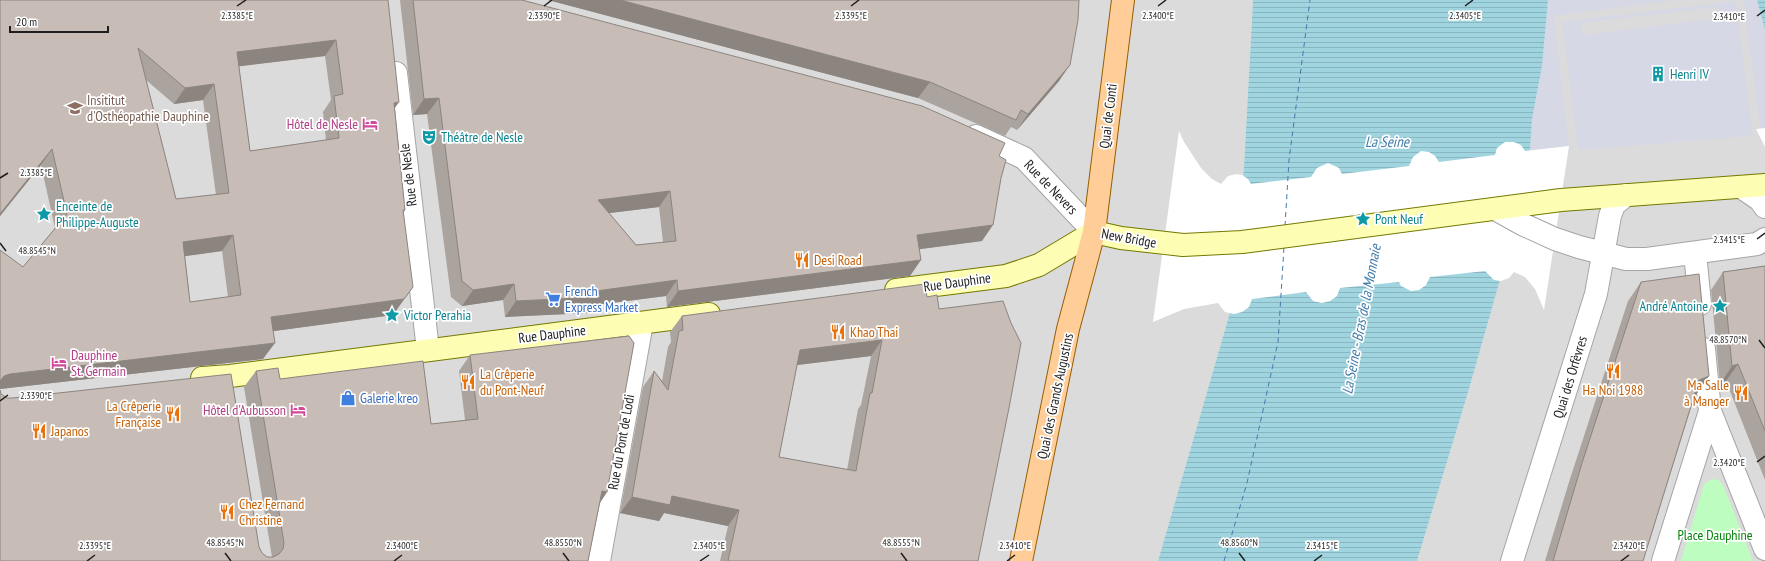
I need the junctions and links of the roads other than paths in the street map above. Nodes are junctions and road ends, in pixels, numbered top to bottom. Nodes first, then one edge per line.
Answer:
1 (1123, 0) edge
2 (394, 55) edge
3 (958, 128) edge
4 (1765, 185) edge
5 (1741, 187) junction
6 (1626, 195) junction
7 (1765, 207) edge
8 (1495, 209) junction
9 (1094, 232) junction
10 (1765, 239) edge
11 (1603, 253) junction
12 (1695, 253) junction
13 (880, 292) edge
14 (731, 312) edge
15 (642, 323) junction
16 (428, 350) junction
17 (230, 376) junction
18 (183, 380) edge
19 (234, 398) edge
20 (1710, 411) junction
21 (1765, 549) edge
22 (599, 561) edge
23 (1021, 561) edge
24 (1512, 561) edge
25 (1663, 561) edge

1 - 9 main road, Quai de Conti
2 - 16 street, Rue de Nesle
3 - 9 street, Rue de Nevers
4 - 5 street
5 - 6 street
5 - 7 street
6 - 8 street
6 - 11 street, Quai des Orfèvres
8 - 9 street, New Bridge
8 - 11 street
9 - 13 street, Rue Dauphine
9 - 23 main road, Quai des Grands Augustins
10 - 12 street
11 - 12 street
11 - 24 street, Quai des Orfèvres
12 - 20 street
14 - 15 street, Rue Dauphine
15 - 16 street, Rue Dauphine
15 - 22 street, Rue du Pont de Lodi
16 - 17 street, Rue Dauphine
17 - 18 street, Rue Dauphine
17 - 19 street
20 - 21 street
20 - 25 street

